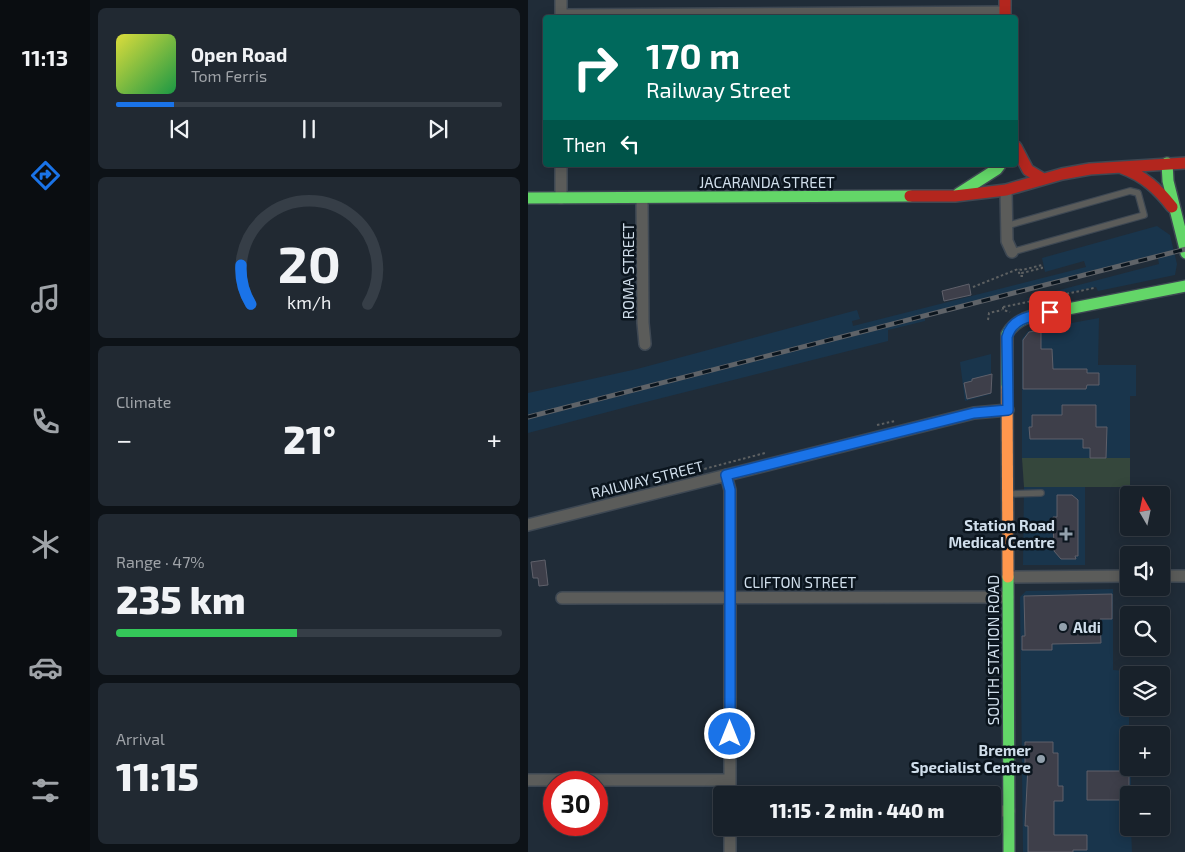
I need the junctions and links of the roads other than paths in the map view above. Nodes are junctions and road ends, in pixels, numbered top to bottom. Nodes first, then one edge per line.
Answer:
1 (561, 0) edge
2 (1005, 0) edge
3 (561, 15) edge
4 (1005, 15) edge
5 (1018, 151) edge
6 (1186, 162) edge
7 (1167, 163) junction
8 (1116, 166) junction
9 (561, 167) edge
10 (998, 167) edge
11 (1006, 167) edge
12 (1043, 179) junction
13 (1006, 190) junction
14 (955, 196) junction
15 (528, 198) edge
16 (561, 198) junction
17 (642, 198) junction
18 (1175, 210) junction
19 (1006, 226) junction
20 (1012, 252) joint
21 (1186, 252) edge
22 (1186, 286) edge
23 (645, 344) dead end
24 (1008, 410) junction
25 (726, 475) junction
26 (1041, 493) dead end
27 (1008, 494) junction
28 (528, 525) edge
29 (1120, 576) edge
30 (1170, 576) edge
31 (1186, 576) edge
32 (1008, 577) junction
33 (730, 597) junction
34 (1008, 597) junction
35 (562, 598) dead end
36 (528, 780) edge
37 (730, 780) junction
38 (730, 786) edge
39 (1001, 811) edge
40 (1009, 811) junction
41 (730, 836) edge
42 (730, 852) edge
43 (1009, 852) edge

1 - 3 street
2 - 4 street
5 - 12 street
6 - 7 street, JACARANDA STREET
7 - 8 street, JACARANDA STREET
7 - 18 street
8 - 12 street, JACARANDA STREET
8 - 18 street
9 - 16 street
10 - 14 street
11 - 13 street
12 - 13 street, JACARANDA STREET
13 - 14 street, JACARANDA STREET
13 - 19 street
14 - 17 street, JACARANDA STREET
15 - 16 street, JACARANDA STREET
16 - 17 street, JACARANDA STREET
17 - 23 street, ROMA STREET
18 - 21 street
19 - 20 street
19 - 20 lane
22 - 24 street, SOUTH STATION ROAD
24 - 25 street, RAILWAY STREET
24 - 27 street, SOUTH STATION ROAD
25 - 28 street, RAILWAY STREET
25 - 33 street
26 - 27 lane
27 - 32 street, SOUTH STATION ROAD
29 - 32 street
30 - 31 street
32 - 34 street, SOUTH STATION ROAD
33 - 34 street, CLIFTON STREET
33 - 35 street, CLIFTON STREET
33 - 37 street
34 - 40 street, SOUTH STATION ROAD
36 - 37 street
37 - 38 street
39 - 40 street
40 - 43 street, SOUTH STATION ROAD
41 - 42 street

